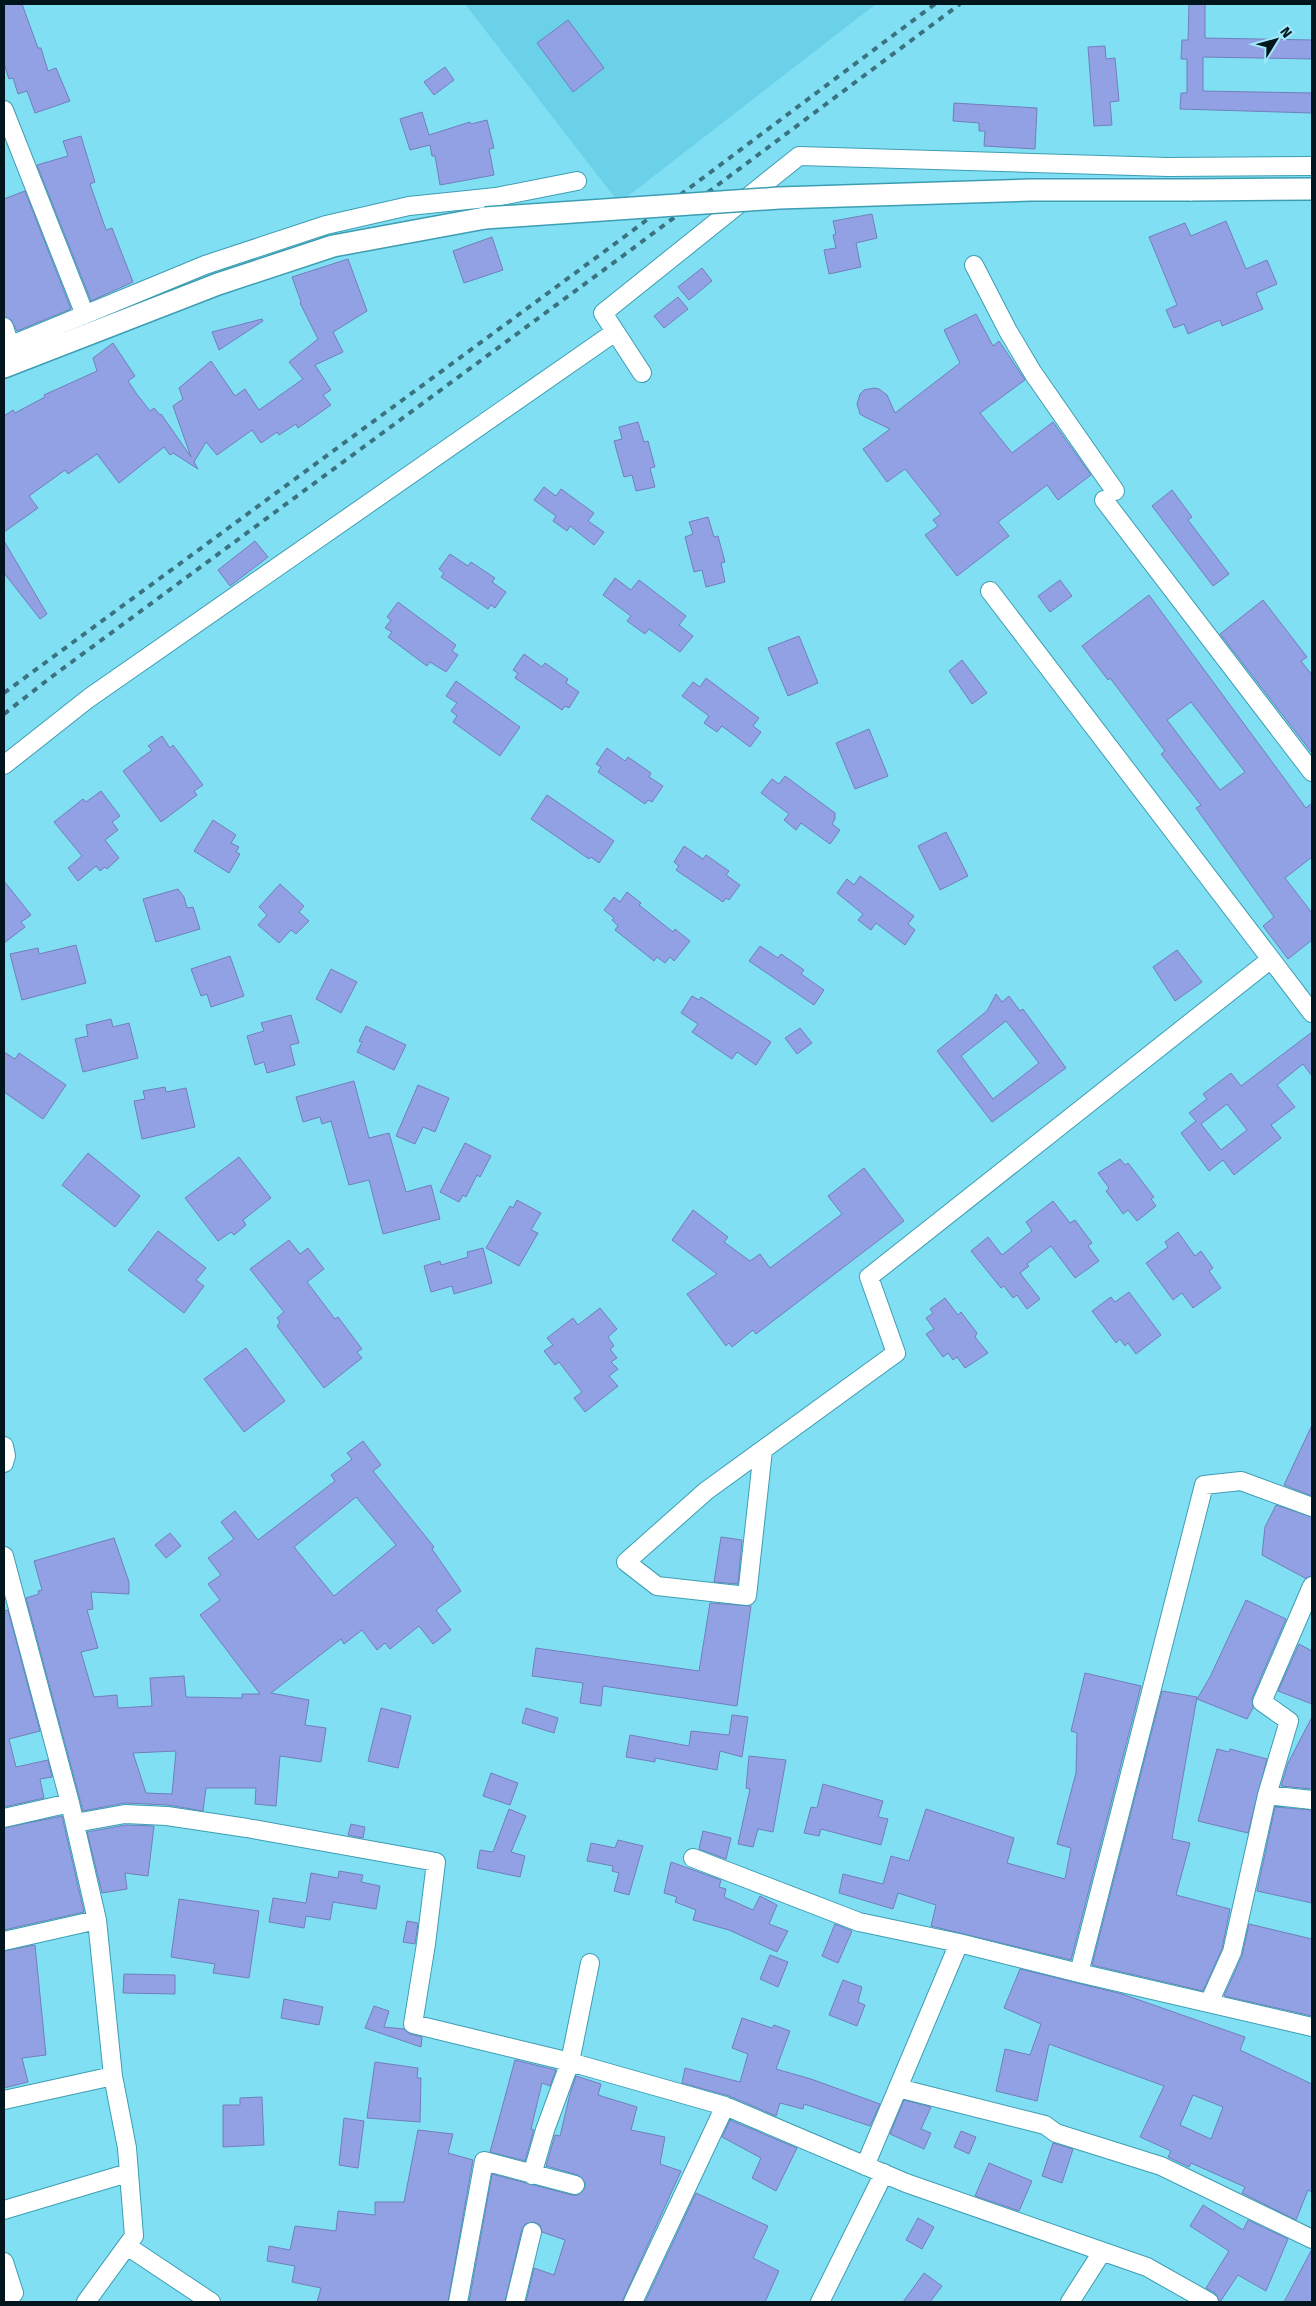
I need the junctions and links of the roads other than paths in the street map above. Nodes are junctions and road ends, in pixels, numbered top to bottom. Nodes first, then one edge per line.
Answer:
1 (4, 110) edge
2 (1312, 166) edge
3 (577, 181) dead end
4 (1312, 189) edge
5 (974, 265) dead end
6 (85, 315) junction
7 (4, 327) edge
8 (615, 332) junction
9 (7, 347) edge
10 (4, 368) edge
11 (642, 373) dead end
12 (990, 591) dead end
13 (4, 765) edge
14 (1312, 772) edge
15 (1271, 960) junction
16 (1312, 1013) edge
17 (4, 1446) edge
18 (763, 1450) junction
19 (4, 1463) edge
20 (1312, 1508) edge
21 (4, 1556) edge
22 (1312, 1586) edge
23 (1267, 1795) junction
24 (1312, 1800) edge
25 (70, 1803) junction
26 (4, 1818) edge
27 (75, 1823) junction
28 (693, 1858) dead end
29 (97, 1920) junction
30 (4, 1942) edge
31 (959, 1943) junction
32 (590, 1963) dead end
33 (1079, 1973) junction
34 (1209, 2003) junction
35 (1312, 2027) edge
36 (570, 2062) junction
37 (113, 2076) junction
38 (898, 2088) junction
39 (4, 2100) edge
40 (725, 2106) junction
41 (865, 2166) junction
42 (128, 2172) junction
43 (884, 2173) junction
44 (532, 2175) junction
45 (575, 2185) dead end
46 (4, 2210) edge
47 (532, 2232) dead end
48 (1312, 2239) edge
49 (126, 2246) junction
50 (1102, 2252) junction
51 (4, 2262) edge
52 (7, 2302) edge
53 (86, 2302) edge
54 (211, 2302) edge
55 (458, 2302) edge
56 (515, 2302) edge
57 (633, 2302) edge
58 (820, 2302) edge
59 (1070, 2302) edge
60 (1209, 2302) edge

1 - 6 street
2 - 8 street
3 - 6 street
4 - 10 street, bridge
5 - 14 street
6 - 9 street
7 - 9 street
8 - 11 street
8 - 13 street
12 - 15 street
15 - 16 street
15 - 18 street
17 - 19 street
18 - 18 street
20 - 33 street
21 - 25 street
22 - 23 street
23 - 24 street
23 - 34 street
25 - 26 street
25 - 27 street
27 - 29 street
27 - 36 street
28 - 31 street
29 - 30 street
29 - 37 street
31 - 33 street
31 - 38 street
32 - 36 street
33 - 34 street
34 - 35 street
36 - 40 street
36 - 44 street
37 - 39 street
37 - 42 street
38 - 41 street
38 - 48 street
40 - 41 street
40 - 57 street
41 - 43 street
42 - 46 street
42 - 49 street
43 - 50 street
43 - 58 street
44 - 45 street
44 - 55 street
47 - 56 street
49 - 53 street
49 - 54 street
50 - 59 street
50 - 60 street
51 - 52 street

